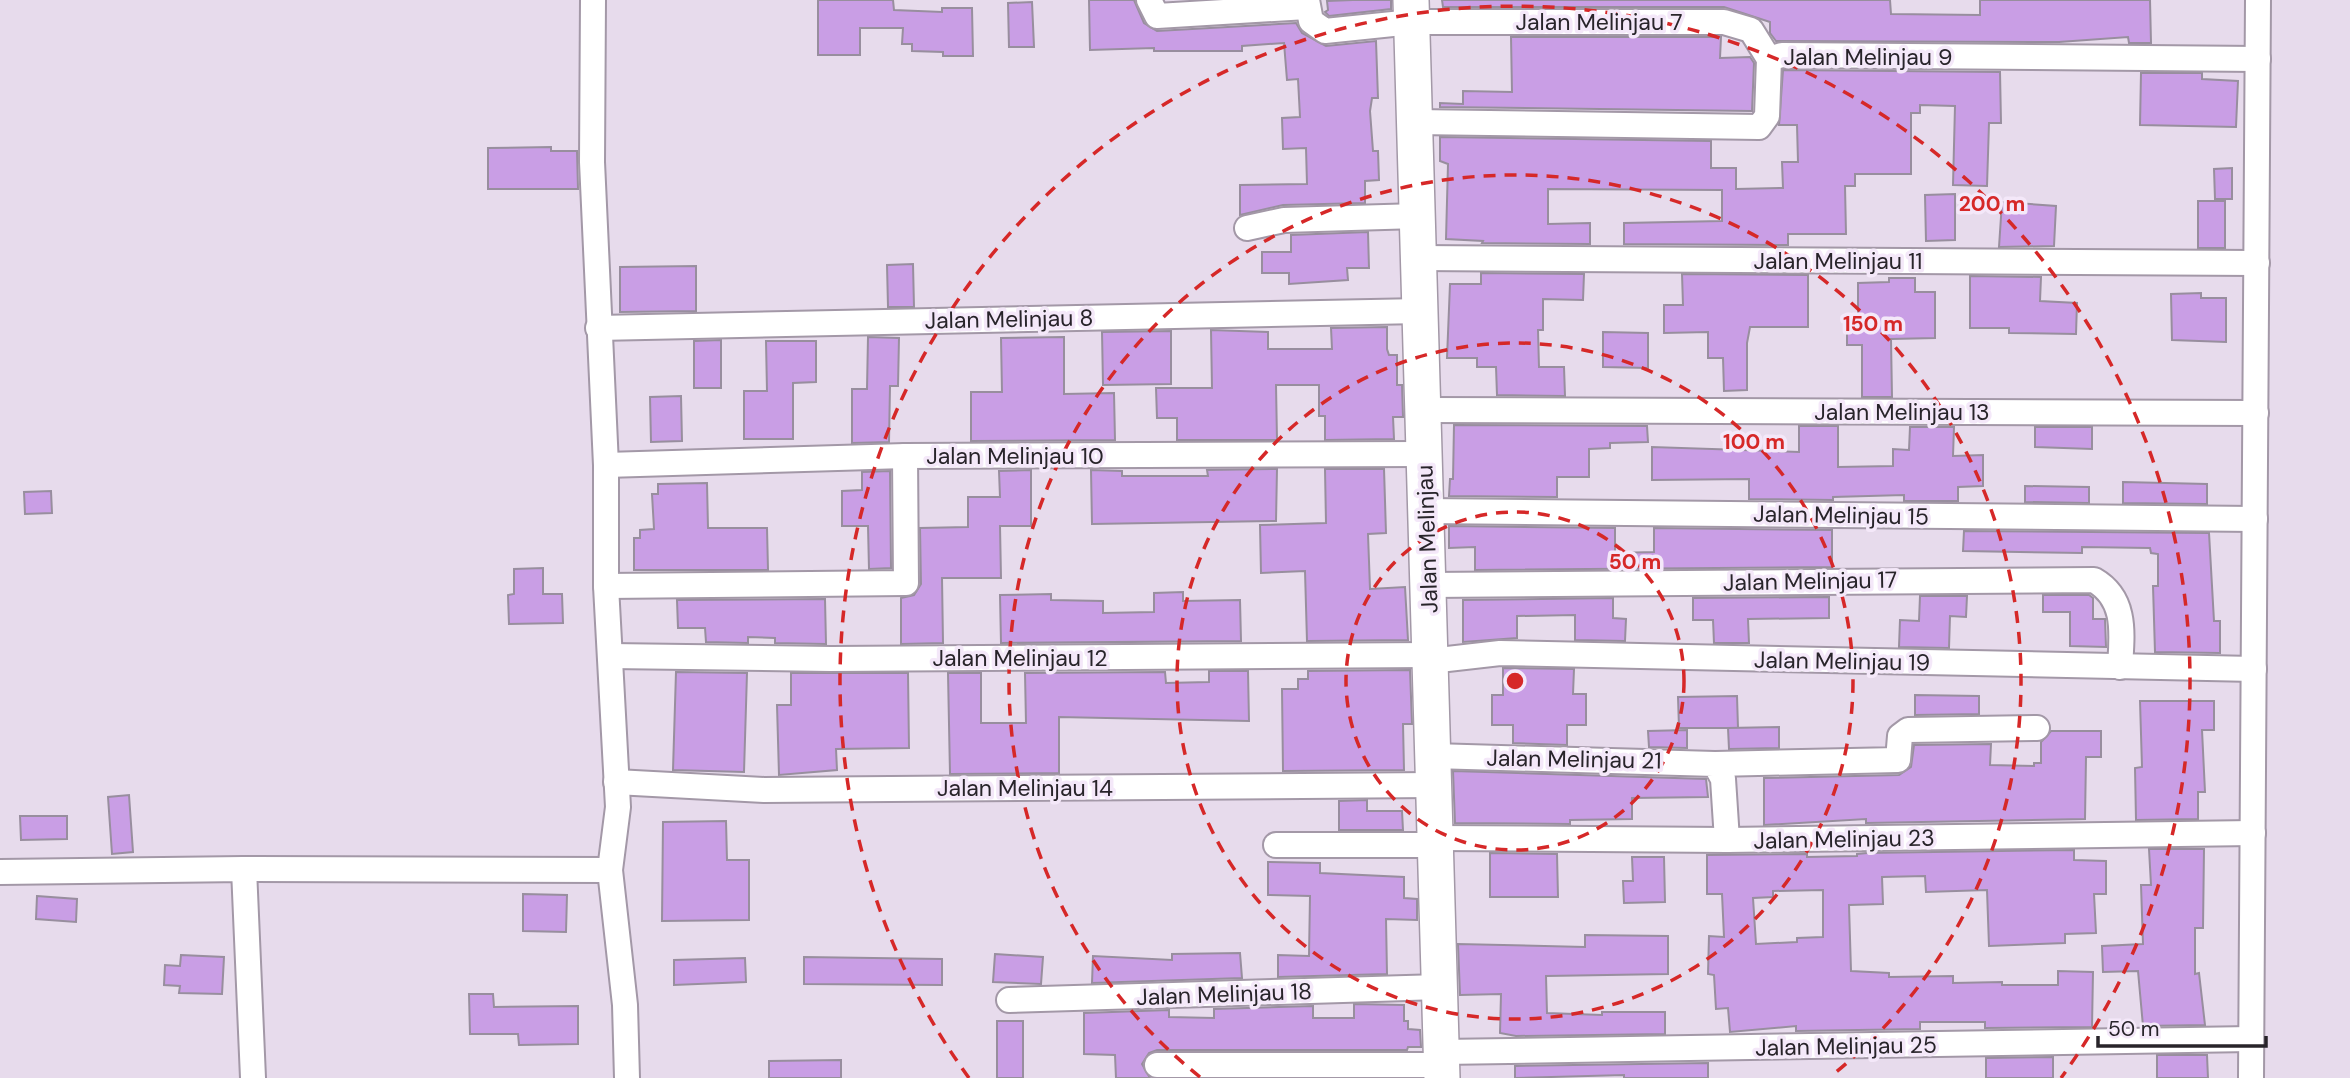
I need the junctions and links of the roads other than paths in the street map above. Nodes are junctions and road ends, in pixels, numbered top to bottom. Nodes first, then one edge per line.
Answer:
1 (593, 0) edge
2 (1149, 0) edge
3 (2259, 0) edge
4 (1307, 4) edge
5 (1412, 11) edge
6 (1769, 59) junction
7 (2258, 59) junction
8 (1415, 122) junction
9 (1418, 216) junction
10 (1247, 228) dead end
11 (1419, 258) junction
12 (2257, 263) junction
13 (1420, 311) junction
14 (598, 328) junction
15 (1423, 410) junction
16 (2256, 413) junction
17 (1424, 454) junction
18 (905, 456) junction
19 (606, 465) junction
20 (1426, 511) junction
21 (2255, 519) junction
22 (1428, 585) junction
23 (606, 586) junction
24 (610, 656) junction
25 (1430, 658) junction
26 (2120, 667) junction
27 (2254, 669) junction
28 (2037, 728) dead end
29 (1715, 764) junction
30 (1434, 770) junction
31 (616, 782) junction
32 (2252, 833) junction
33 (1727, 840) junction
34 (1436, 842) junction
35 (1276, 845) dead end
36 (244, 869) junction
37 (610, 870) junction
38 (0, 872) edge
39 (1440, 988) junction
40 (1009, 1000) dead end
41 (2251, 1039) junction
42 (1157, 1065) dead end
43 (1442, 1065) edge
44 (253, 1078) edge
45 (627, 1078) edge
46 (2251, 1078) edge

1 - 14 street
2 - 4 street
3 - 7 street
4 - 5 street, Jalan Melinjau 7
5 - 6 street, Jalan Melinjau 7
5 - 8 street, Jalan Melinjau
6 - 7 street, Jalan Melinjau 9
6 - 8 street, Jalan Melinjau 9
7 - 12 street
8 - 9 street, Jalan Melinjau
9 - 10 street
9 - 11 street, Jalan Melinjau
11 - 12 street, Jalan Melinjau 11
11 - 13 street, Jalan Melinjau
12 - 16 street
13 - 14 street, Jalan Melinjau 8
13 - 15 street, Jalan Melinjau
14 - 19 street
15 - 16 street, Jalan Melinjau 13
15 - 17 street, Jalan Melinjau
16 - 21 street
17 - 18 street, Jalan Melinjau 10
17 - 20 street, Jalan Melinjau
18 - 19 street, Jalan Melinjau 10
18 - 23 street
19 - 23 street
20 - 21 street, Jalan Melinjau 15
20 - 22 street, Jalan Melinjau
21 - 27 street
22 - 25 street, Jalan Melinjau
22 - 26 street, Jalan Melinjau 17
23 - 24 street
24 - 25 street, Jalan Melinjau 12
24 - 31 street
25 - 26 street, Jalan Melinjau 19
25 - 30 street, Jalan Melinjau
26 - 27 street, Jalan Melinjau 19
27 - 32 street
28 - 29 street, Jalan Melinjau 21
29 - 30 street, Jalan Melinjau 21
29 - 33 street
30 - 31 street, Jalan Melinjau 14
30 - 34 street, Jalan Melinjau
31 - 37 street
32 - 33 street, Jalan Melinjau 23
32 - 41 street
33 - 34 street, Jalan Melinjau 23
34 - 35 street, Jalan Melinjau 23
34 - 39 street, Jalan Melinjau
36 - 37 street
36 - 38 street
36 - 44 street
37 - 45 street
39 - 40 street, Jalan Melinjau 18
39 - 43 street, Jalan Melinjau
41 - 43 street, Jalan Melinjau 25
41 - 46 street
42 - 43 street, Jalan Melinjau 25

